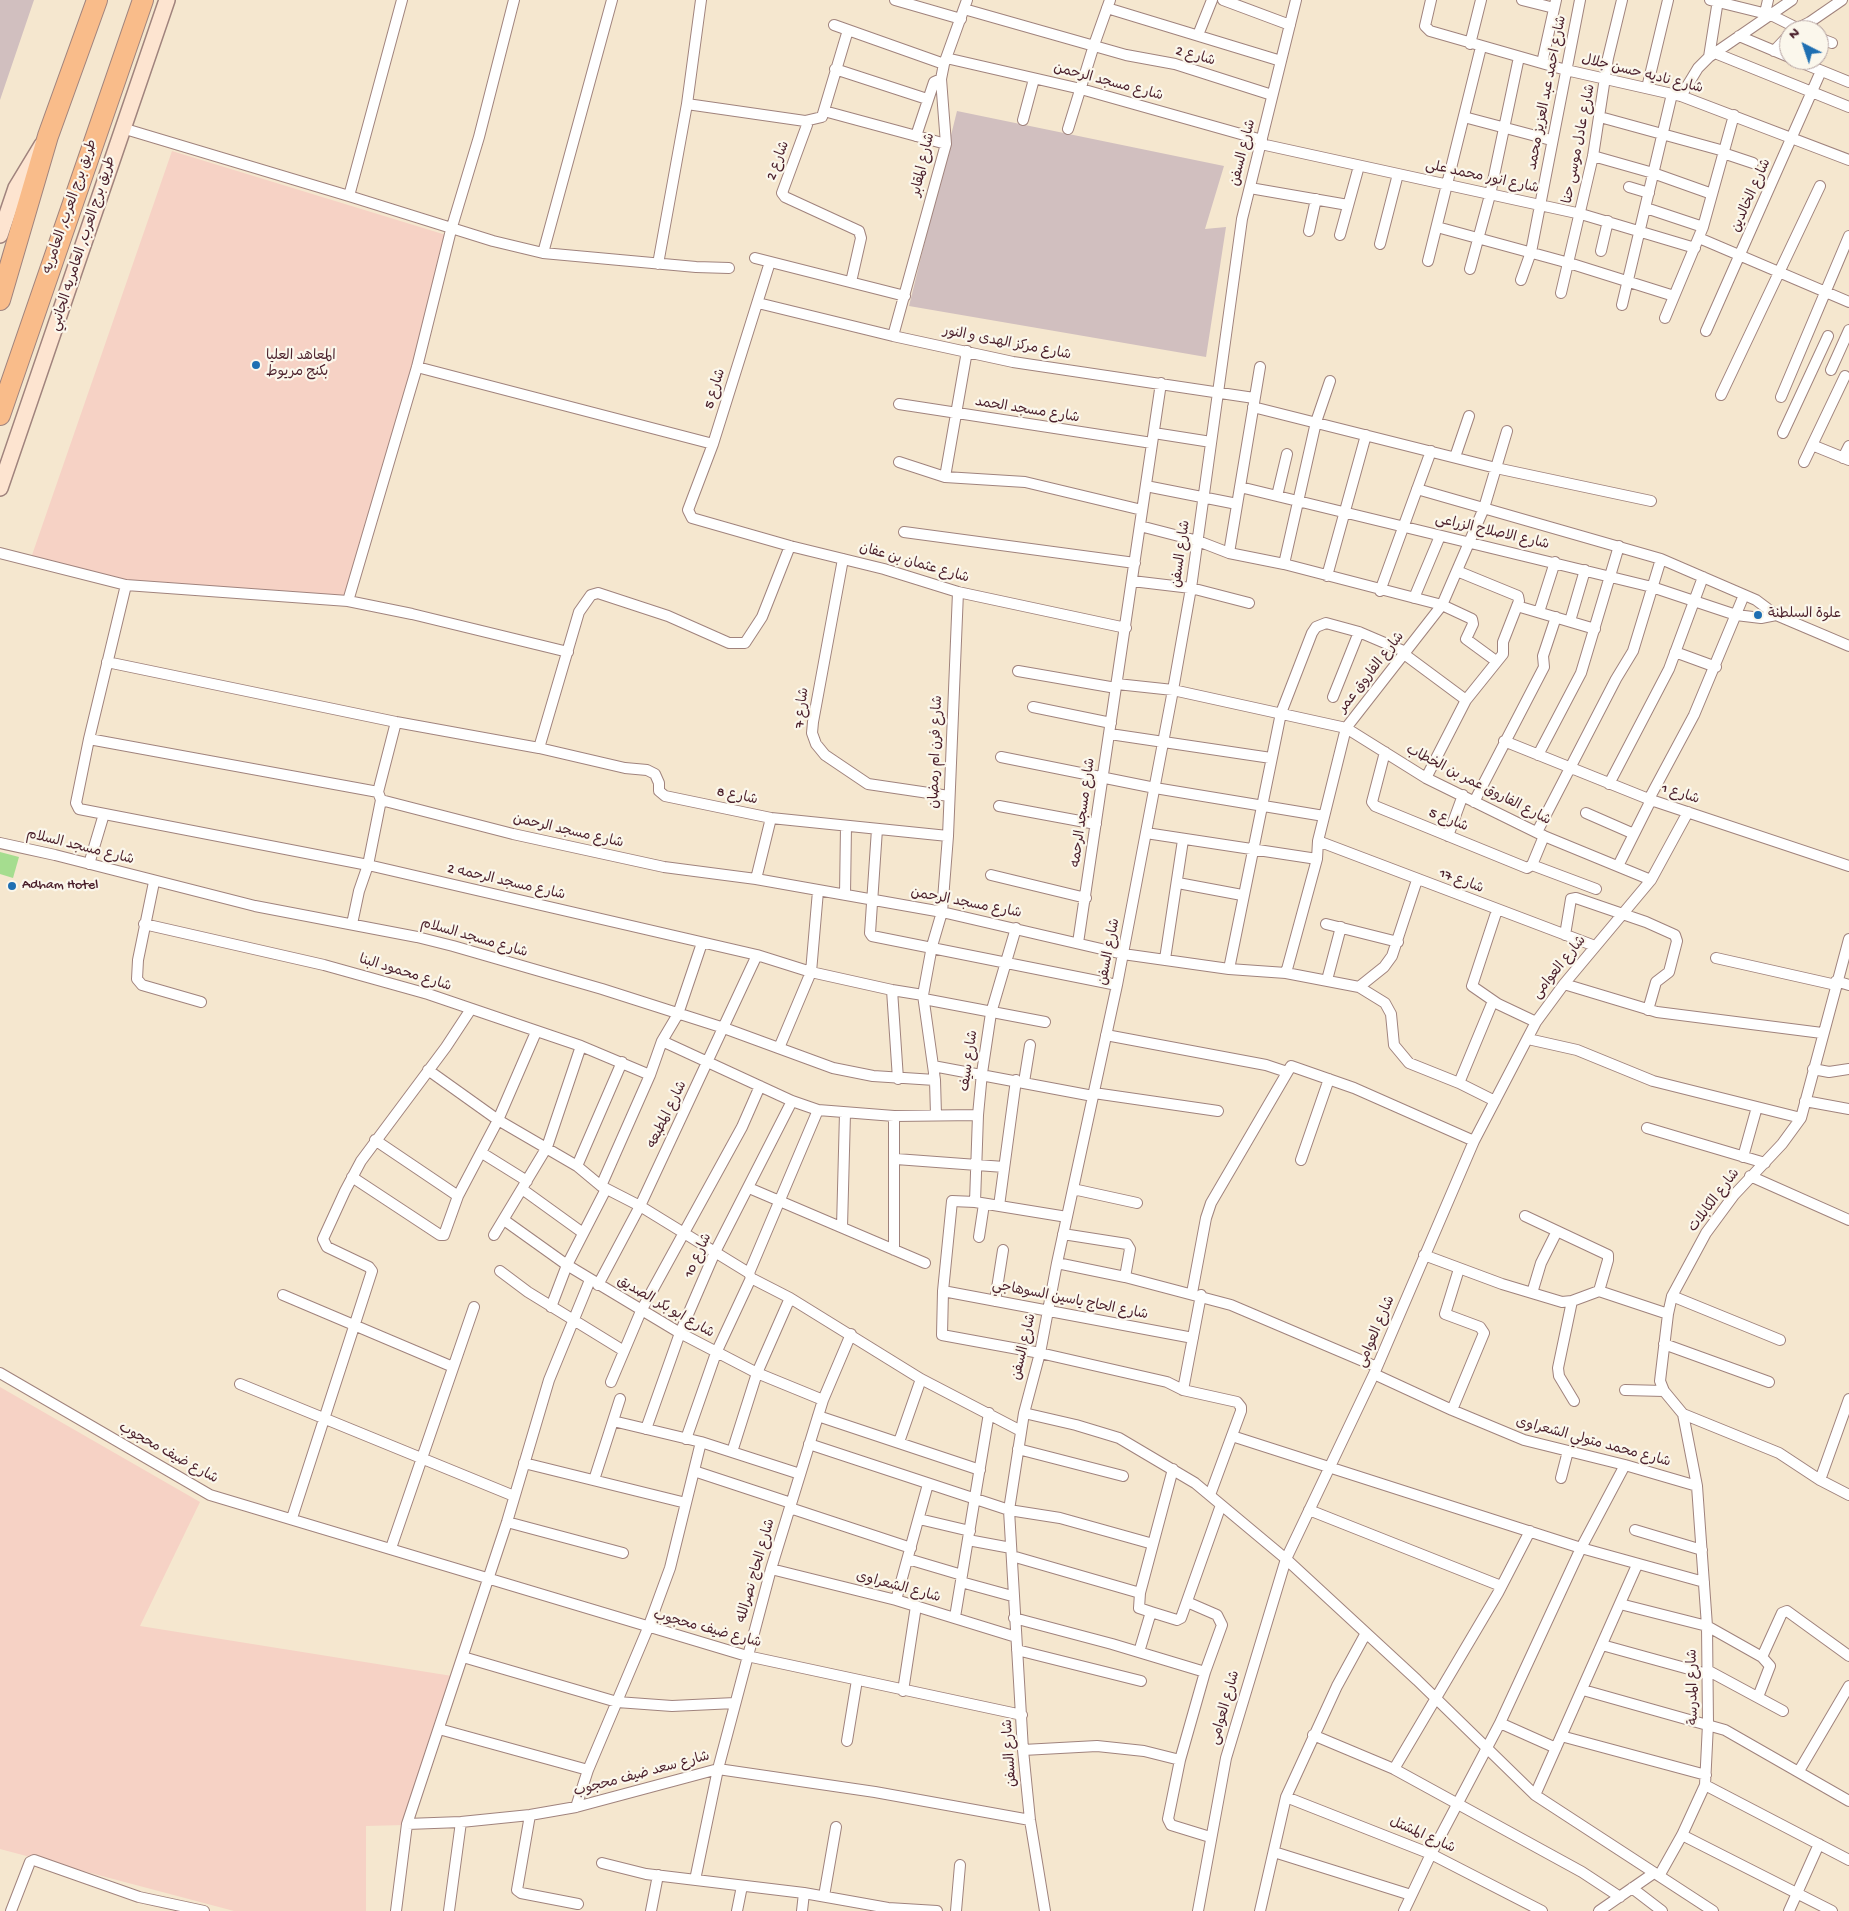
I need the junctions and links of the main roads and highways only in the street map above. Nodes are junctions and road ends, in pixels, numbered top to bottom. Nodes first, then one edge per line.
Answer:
1 (97, 0) edge
2 (143, 0) edge
3 (0, 300) edge
4 (0, 415) edge

1 - 3 highway
2 - 4 highway, طريق برج العرب, العامريه

